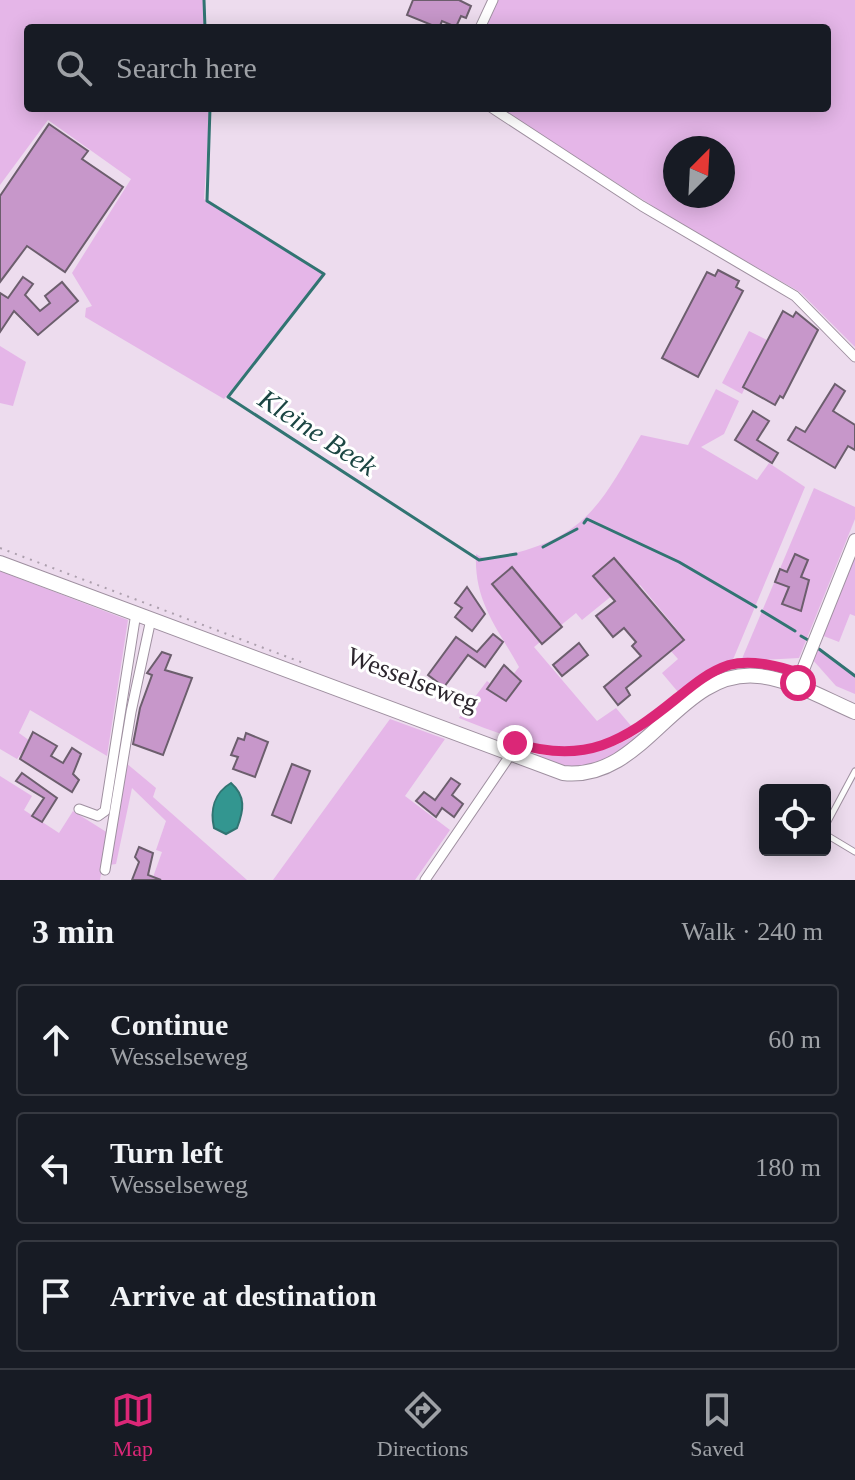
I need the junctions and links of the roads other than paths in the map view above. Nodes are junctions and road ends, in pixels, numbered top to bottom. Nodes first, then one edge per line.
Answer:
1 (493, 0) edge
2 (482, 24) edge
3 (498, 112) edge
4 (855, 357) edge
5 (855, 540) edge
6 (0, 563) edge
7 (136, 613) junction
8 (151, 619) junction
9 (798, 680) junction
10 (855, 712) edge
11 (511, 754) junction
12 (855, 771) edge
13 (79, 809) dead end
14 (831, 816) edge
15 (831, 838) edge
16 (855, 852) edge
17 (105, 870) dead end
18 (425, 880) edge

1 - 2 street
3 - 4 street
5 - 9 street
6 - 7 main road, Wesselseweg
7 - 8 main road, Wesselseweg
7 - 13 street
8 - 11 main road, Wesselseweg
8 - 17 street
9 - 10 main road, Wesselseweg
9 - 11 main road, Wesselseweg
11 - 18 street
12 - 14 lane
15 - 16 lane

